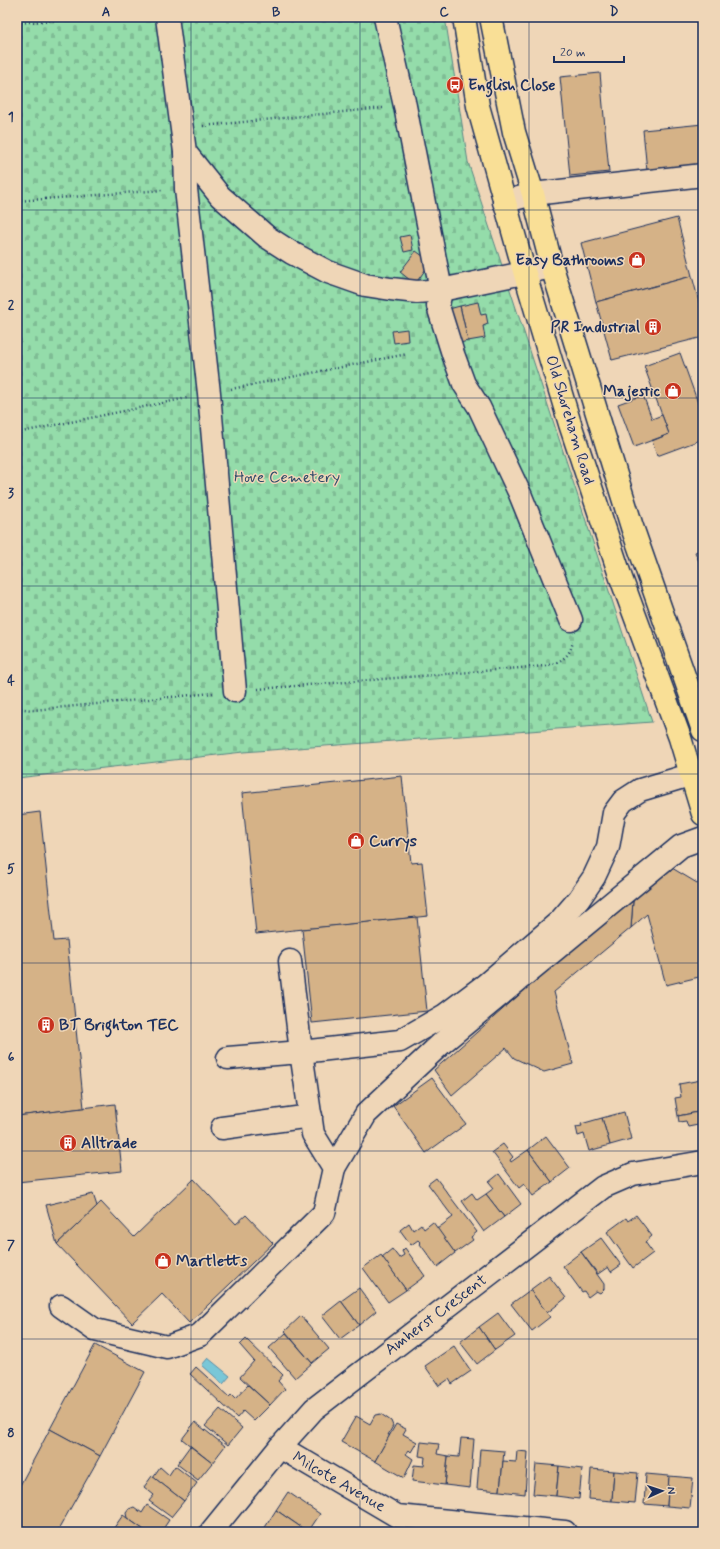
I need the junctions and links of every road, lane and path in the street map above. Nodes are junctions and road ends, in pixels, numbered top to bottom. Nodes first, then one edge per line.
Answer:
1 (95, 17) edge
2 (167, 17) edge
3 (385, 17) edge
4 (464, 17) edge
5 (491, 17) edge
6 (17, 23) edge
7 (405, 106) junction
8 (181, 128) junction
9 (185, 152) junction
10 (703, 175) edge
11 (186, 189) junction
12 (533, 194) junction
13 (17, 202) edge
14 (504, 202) junction
15 (552, 267) junction
16 (525, 274) junction
17 (441, 290) junction
18 (571, 620) joint
19 (235, 691) junction
20 (17, 707) edge
21 (703, 730) edge
22 (697, 773) edge
23 (703, 814) edge
24 (703, 838) edge
25 (290, 961) dead end
26 (301, 1052) junction
27 (228, 1058) dead end
28 (311, 1116) junction
29 (222, 1128) dead end
30 (703, 1162) edge
31 (334, 1168) junction
32 (61, 1306) dead end
33 (280, 1447) junction
34 (211, 1532) edge
35 (565, 1532) edge

1 - 6 path
2 - 8 street
3 - 7 street
4 - 14 main road, Old Shoreham Road
5 - 12 main road, Old Shoreham Road
7 - 8 path
7 - 17 street
8 - 9 street
9 - 11 street
9 - 17 street
10 - 12 street
11 - 13 path
11 - 19 street
12 - 14 street
12 - 15 main road, Old Shoreham Road
14 - 16 main road, Old Shoreham Road
15 - 16 street
15 - 21 main road, Old Shoreham Road
16 - 17 street
16 - 22 main road, Old Shoreham Road
17 - 18 street
18 - 19 path
19 - 20 path
22 - 23 main road, Old Shoreham Road
22 - 26 street
24 - 31 street
25 - 26 street
26 - 27 street
26 - 28 street
28 - 29 street
28 - 31 street
30 - 33 street, Amherst Crescent
31 - 32 street
33 - 34 street, Amherst Crescent
33 - 35 street, Milcote Avenue

